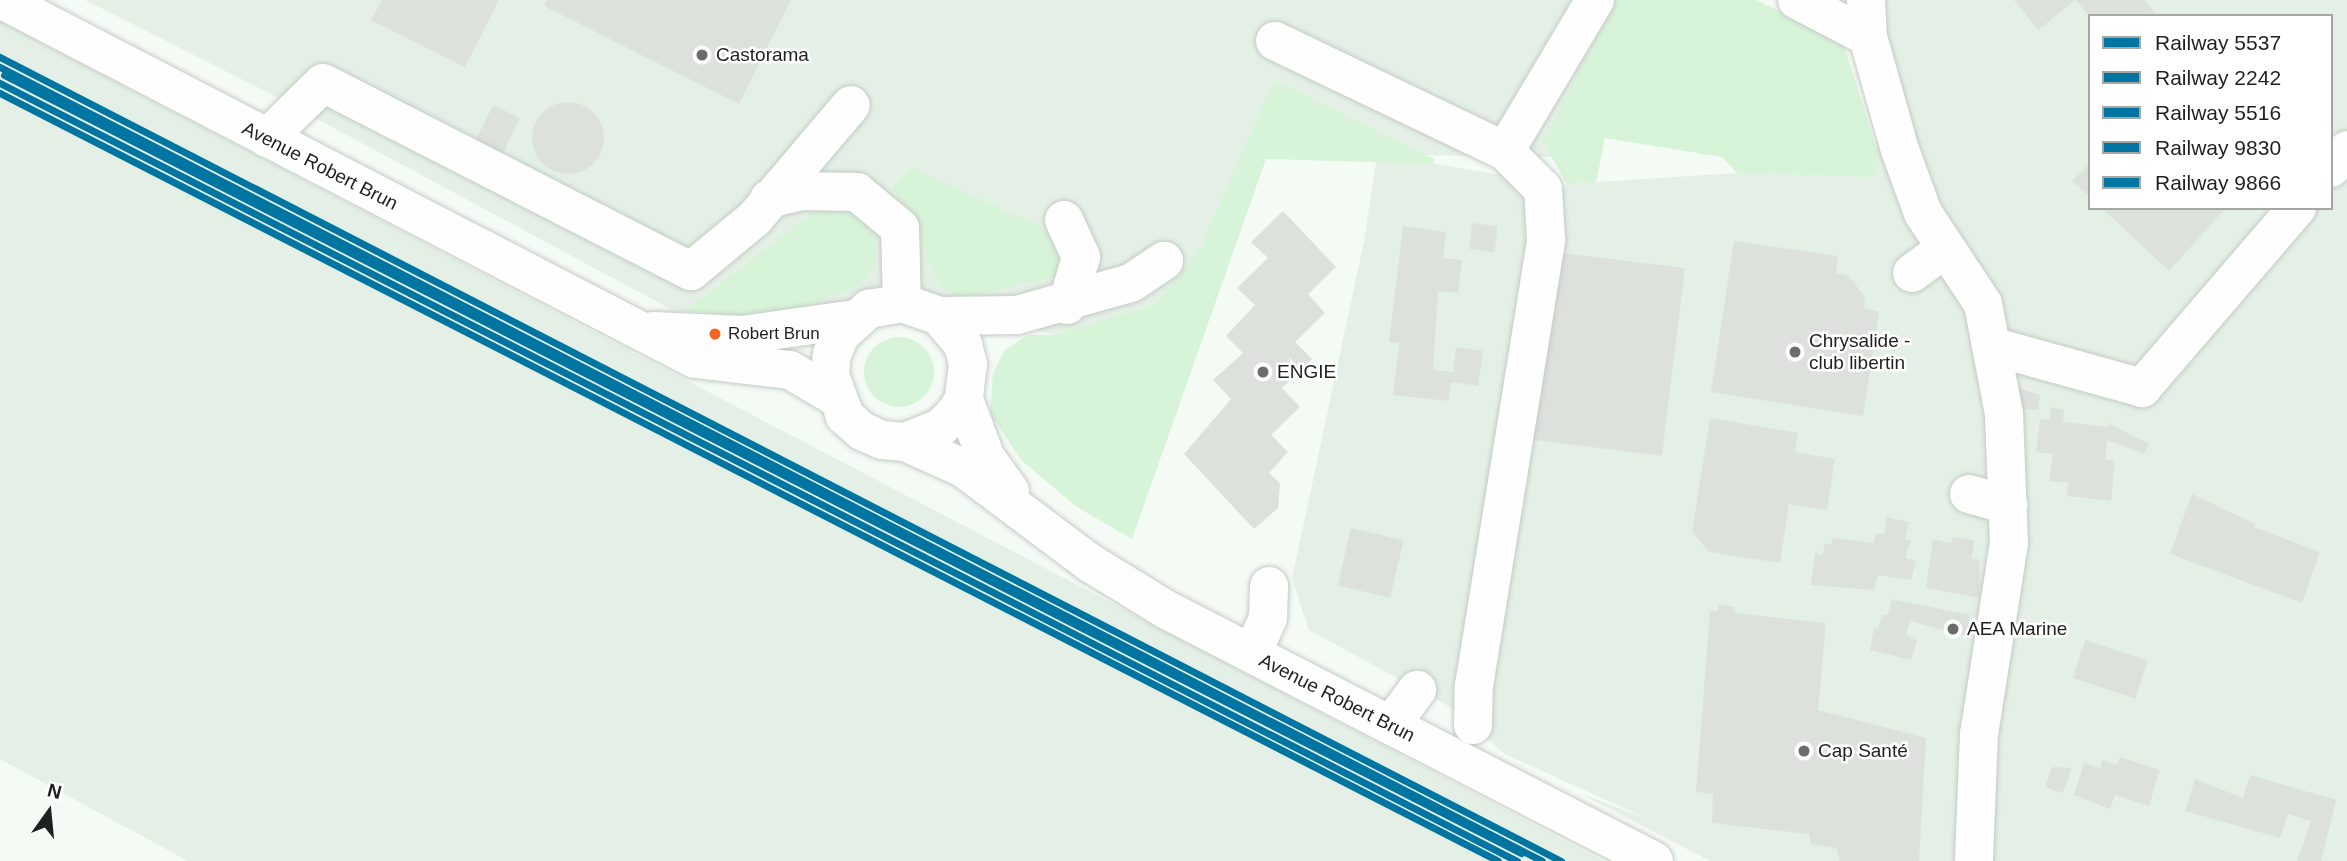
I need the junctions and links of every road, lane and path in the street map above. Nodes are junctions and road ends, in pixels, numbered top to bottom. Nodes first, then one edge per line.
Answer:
1 (2, 0) edge
2 (1594, 0) edge
3 (1797, 0) edge
4 (1867, 18) edge
5 (1275, 41) dead end
6 (851, 104) dead end
7 (267, 138) junction
8 (1505, 150) junction
9 (2347, 150) edge
10 (2333, 166) edge
11 (769, 199) junction
12 (2295, 210) edge
13 (1065, 220) dead end
14 (1944, 232) junction
15 (1164, 261) dead end
16 (1912, 273) dead end
17 (902, 303) junction
18 (1067, 305) junction
19 (1017, 315) junction
20 (939, 316) junction
21 (855, 319) junction
22 (639, 330) junction
23 (1991, 346) junction
24 (966, 381) junction
25 (834, 396) junction
26 (905, 442) junction
27 (1969, 494) dead end
28 (2008, 505) junction
29 (1031, 517) junction
30 (1279, 603) dead end
31 (1252, 654) junction
32 (1417, 690) dead end
33 (1391, 725) junction
34 (1455, 757) junction
35 (1654, 861) edge
36 (1974, 861) edge

1 - 7 street, Avenue Robert Brun
2 - 8 street
3 - 4 street
4 - 14 street
5 - 8 street
6 - 11 street
7 - 11 street
7 - 22 street, Avenue Robert Brun
8 - 34 street
9 - 10 street
11 - 17 street
12 - 23 street
13 - 18 street
14 - 16 street
14 - 23 street
15 - 18 street
17 - 20 street
17 - 21 street
18 - 19 street
19 - 20 street
19 - 24 street
20 - 24 street
21 - 22 street, Avenue Robert Brun
21 - 25 street
22 - 25 street, Avenue Robert Brun
23 - 28 street
24 - 26 street
24 - 29 street, Avenue Robert Brun
25 - 26 street
26 - 29 street, Avenue Robert Brun
27 - 28 street
28 - 36 street
29 - 31 street, Avenue Robert Brun
30 - 31 street
31 - 33 street, Avenue Robert Brun
32 - 33 street
33 - 34 street, Avenue Robert Brun
34 - 35 street, Avenue Robert Brun

